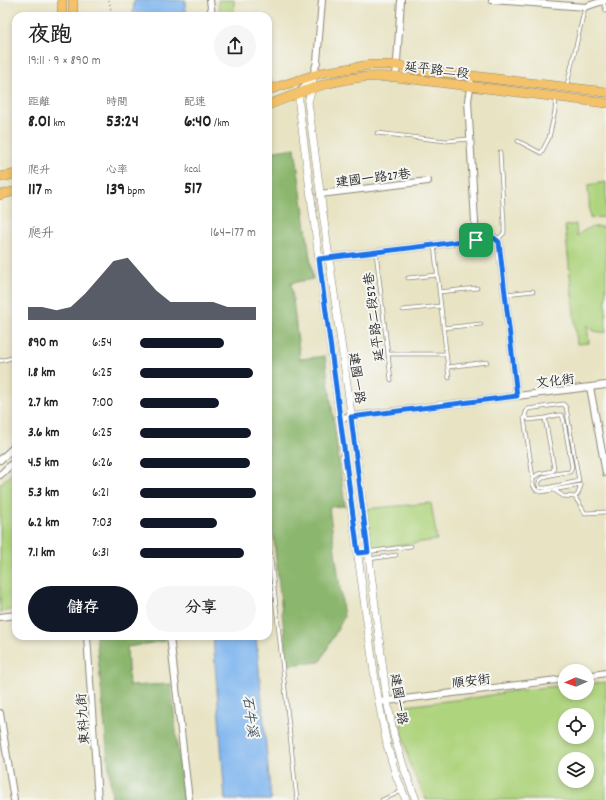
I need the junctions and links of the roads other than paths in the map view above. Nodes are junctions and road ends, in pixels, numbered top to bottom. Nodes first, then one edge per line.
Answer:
1 (62, 0) edge
2 (73, 0) edge
3 (210, 0) edge
4 (322, 0) edge
5 (401, 0) edge
6 (492, 0) edge
7 (604, 1) edge
8 (584, 7) junction
9 (606, 11) edge
10 (62, 12) edge
11 (73, 12) edge
12 (212, 12) edge
13 (397, 65) junction
14 (313, 75) junction
15 (472, 76) junction
16 (396, 77) junction
17 (470, 86) junction
18 (567, 87) junction
19 (272, 88) edge
20 (312, 88) junction
21 (606, 92) edge
22 (299, 94) junction
23 (556, 97) junction
24 (606, 103) edge
25 (272, 104) edge
26 (377, 133) dead end
27 (470, 139) junction
28 (518, 141) dead end
29 (500, 152) dead end
30 (12, 175) edge
31 (0, 178) edge
32 (428, 181) dead end
33 (12, 192) edge
34 (320, 194) junction
35 (0, 195) edge
36 (476, 240) junction
37 (497, 240) junction
38 (434, 245) junction
39 (376, 252) junction
40 (329, 258) junction
41 (319, 259) junction
42 (437, 275) junction
43 (408, 278) dead end
44 (477, 288) dead end
45 (532, 290) dead end
46 (439, 292) junction
47 (506, 294) junction
48 (441, 306) junction
49 (403, 310) dead end
50 (481, 324) dead end
51 (443, 328) junction
52 (388, 354) junction
53 (446, 354) junction
54 (12, 358) edge
55 (0, 361) edge
56 (487, 362) dead end
57 (448, 367) junction
58 (449, 378) dead end
59 (391, 380) dead end
60 (606, 385) edge
61 (590, 387) junction
62 (517, 396) junction
63 (525, 416) junction
64 (351, 417) junction
65 (340, 418) junction
66 (544, 418) junction
67 (12, 449) edge
68 (0, 460) edge
69 (12, 464) edge
70 (606, 473) edge
71 (0, 475) edge
72 (533, 478) junction
73 (554, 490) junction
74 (575, 497) junction
75 (606, 512) edge
76 (410, 546) dead end
77 (358, 553) junction
78 (369, 555) junction
79 (396, 555) dead end
80 (272, 569) edge
81 (12, 616) edge
82 (0, 617) edge
83 (87, 640) edge
84 (170, 640) edge
85 (606, 673) edge
86 (594, 675) edge
87 (558, 680) edge
88 (387, 701) junction
89 (379, 702) junction
90 (0, 713) edge
91 (402, 791) junction
92 (14, 800) edge
93 (98, 800) edge
94 (189, 800) edge
95 (297, 800) edge
96 (382, 800) edge
97 (406, 800) edge
98 (416, 800) edge

1 - 10 main road
2 - 11 main road
3 - 12 street
4 - 14 street
5 - 13 street
6 - 8 street
7 - 8 street
7 - 9 lane
8 - 18 lane
13 - 14 main road, 延平路二段
13 - 15 main road, 延平路二段
13 - 16 street
14 - 19 main road, 延平路二段
14 - 20 street, 建國一路
14 - 22 street
15 - 17 street
15 - 18 main road, 延平路二段
16 - 17 main road, 延平路二段
16 - 20 main road, 延平路二段
17 - 23 main road, 延平路二段
17 - 27 street
18 - 21 main road, 延平路二段
20 - 22 main road, 延平路二段
20 - 34 street, 建國一路
22 - 25 main road, 延平路二段
22 - 41 street, 建國一路
23 - 24 main road, 延平路二段
23 - 28 lane
26 - 27 lane
27 - 36 street
29 - 37 lane
30 - 31 main road
32 - 34 street, 建國一路27巷
33 - 35 main road
34 - 40 street, 建國一路
36 - 37 street, 延平路二段52巷
36 - 38 street, 延平路二段52巷
37 - 47 street
38 - 39 street, 延平路二段52巷
38 - 42 lane
39 - 40 street, 延平路二段52巷
39 - 52 lane, 延平路二段52巷
40 - 41 street, 延平路二段52巷
40 - 64 street, 建國一路
41 - 65 street, 建國一路
42 - 43 lane
42 - 46 lane
44 - 46 lane
45 - 47 lane
46 - 48 lane
47 - 62 street
48 - 49 lane
48 - 51 lane
50 - 51 lane
51 - 53 lane
52 - 53 lane
52 - 59 lane, 延平路二段52巷
53 - 57 lane
54 - 55 lane
56 - 57 lane
57 - 58 lane
60 - 61 street, 文化街
61 - 62 street, 文化街
61 - 70 street
62 - 64 street, 文化街
63 - 66 lane
63 - 66 lane
63 - 72 lane
64 - 65 street, 文化街
64 - 78 street, 建國一路
65 - 77 street, 建國一路
66 - 72 lane
67 - 68 street
69 - 71 street
72 - 73 lane
73 - 74 lane
73 - 74 lane
74 - 75 lane
76 - 78 lane
77 - 78 lane
77 - 89 street, 建國一路
78 - 79 lane
78 - 88 street, 建國一路
80 - 95 lane
81 - 82 street
83 - 93 street, 東科九街
84 - 94 street
85 - 86 street
87 - 88 street, 順安街
88 - 89 street, 順安街
88 - 98 street, 建國一路
89 - 91 street, 建國一路
90 - 92 street
91 - 96 lane
91 - 97 street, 建國一路

